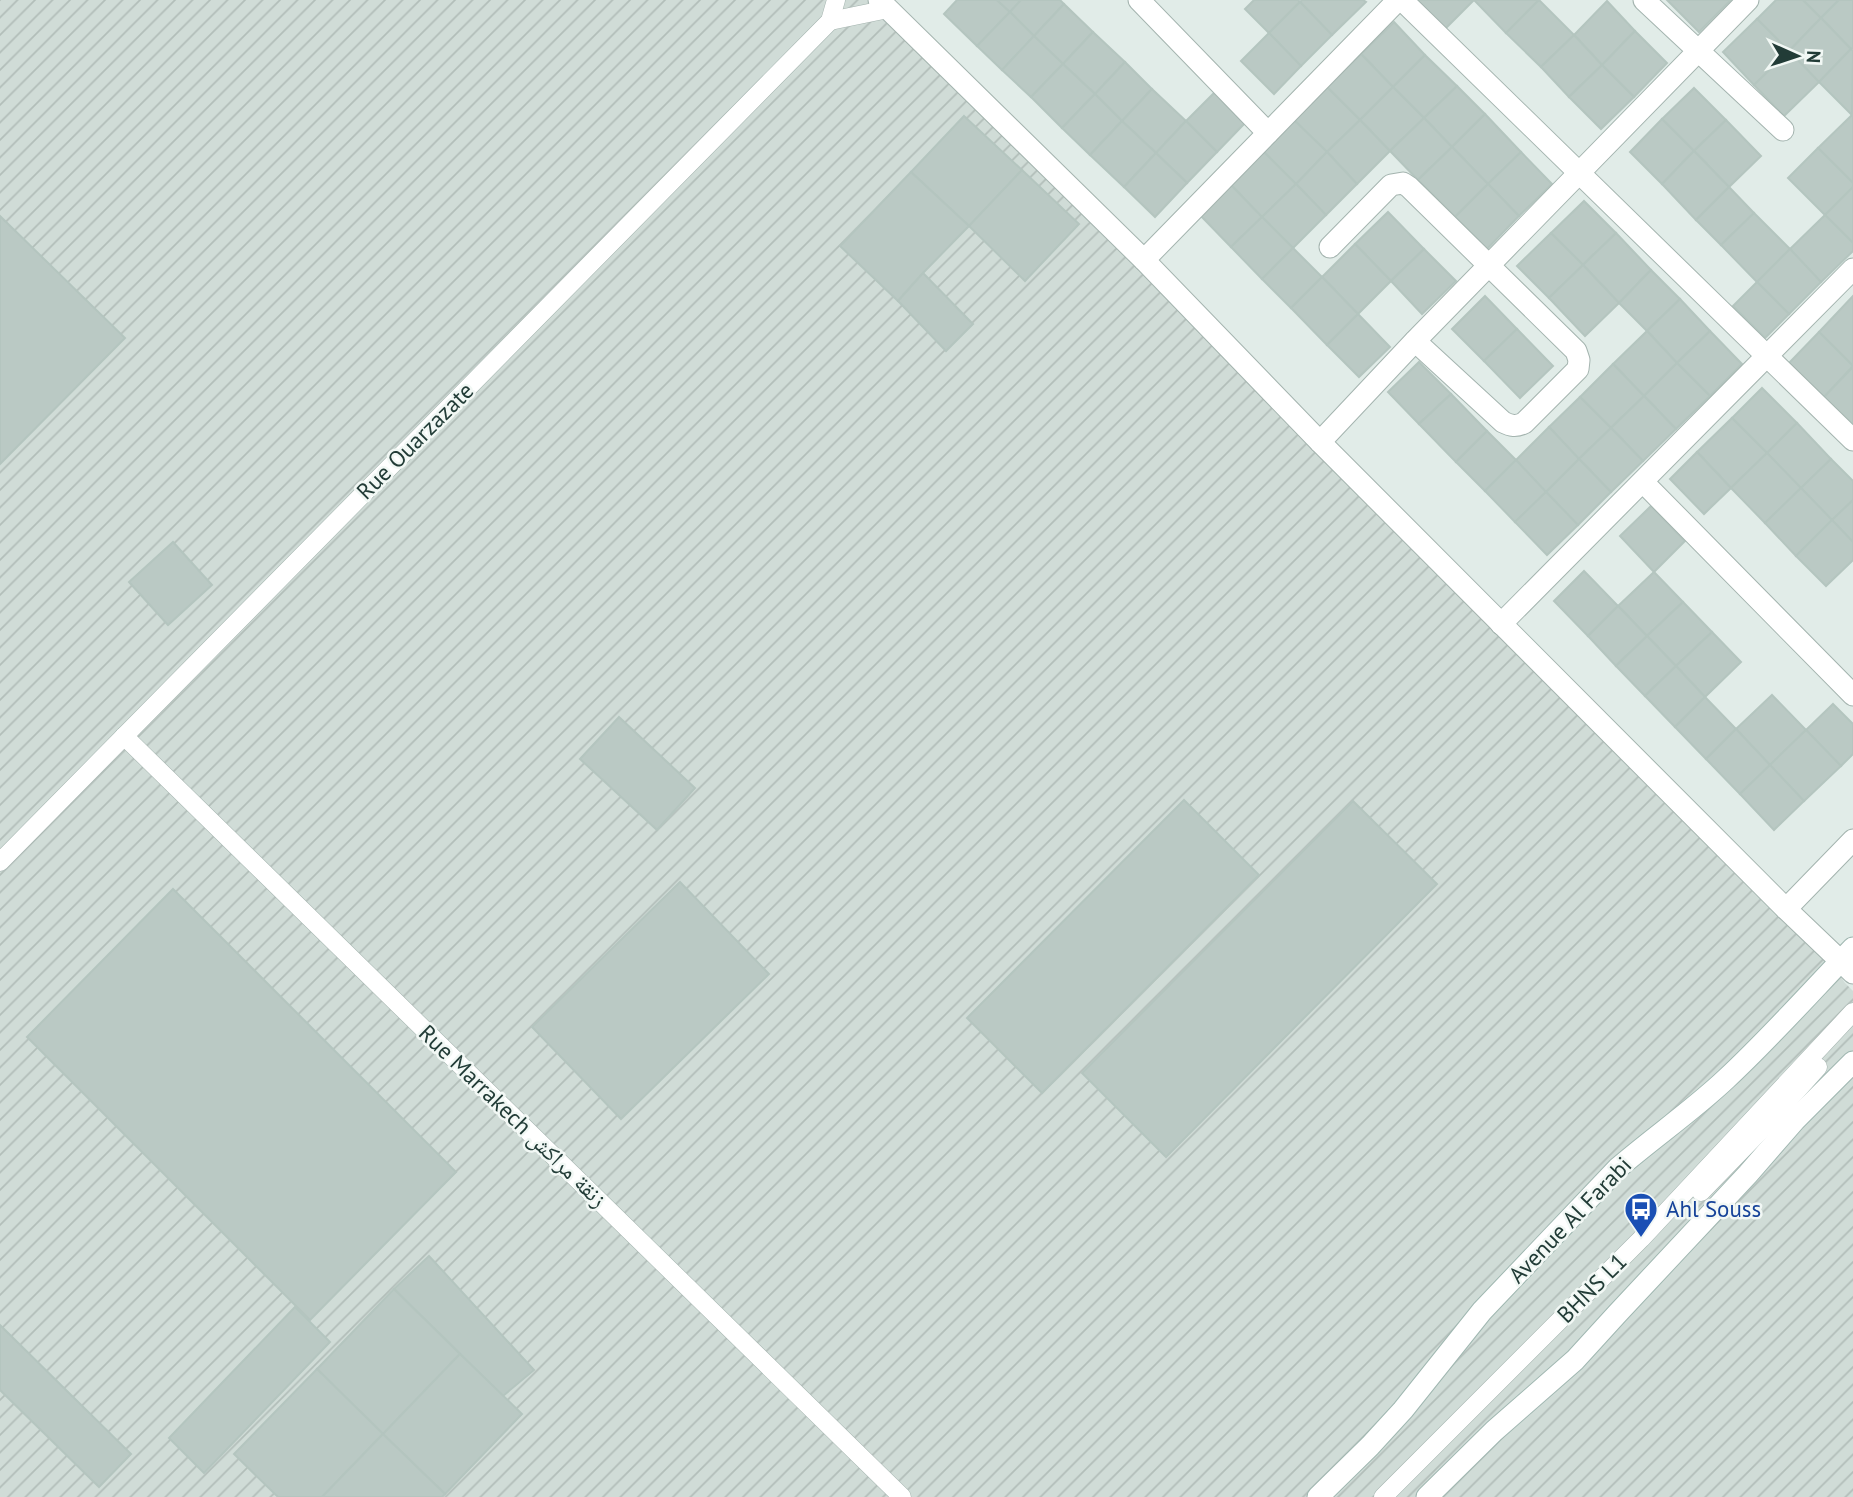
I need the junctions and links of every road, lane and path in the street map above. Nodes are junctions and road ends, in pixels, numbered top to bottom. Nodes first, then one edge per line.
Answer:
1 (836, 0) edge
2 (1139, 0) edge
3 (1400, 0) edge
4 (1644, 0) edge
5 (1748, 0) edge
6 (888, 3) edge
7 (831, 21) junction
8 (1698, 51) junction
9 (1783, 130) dead end
10 (1268, 133) junction
11 (1580, 173) junction
12 (1329, 247) dead end
13 (1144, 260) junction
14 (1490, 266) junction
15 (1853, 269) edge
16 (1415, 341) junction
17 (1767, 356) junction
18 (1853, 440) edge
19 (1320, 442) junction
20 (1643, 482) junction
21 (1502, 624) junction
22 (1853, 695) edge
23 (124, 736) junction
24 (1853, 840) edge
25 (0, 862) edge
26 (1786, 909) junction
27 (1849, 961) edge
28 (1853, 1012) edge
29 (1853, 1027) edge
30 (1853, 1062) edge
31 (902, 1497) edge
32 (1318, 1497) edge
33 (1383, 1497) edge
34 (1397, 1497) edge
35 (1427, 1497) edge

1 - 7 lane
2 - 10 street
3 - 10 street
3 - 11 street
4 - 8 street
5 - 8 street
6 - 7 lane
6 - 13 street
7 - 23 lane, Rue Ouarzazate
8 - 9 street
8 - 11 street
10 - 13 street
11 - 14 street
11 - 17 street
12 - 14 street
13 - 19 street
14 - 16 street
14 - 16 street
15 - 17 street
16 - 19 street
17 - 18 street
17 - 20 street
19 - 21 street
20 - 21 street
20 - 22 street
21 - 26 street
23 - 25 lane, Rue Ouarzazate
23 - 31 lane, Rue Marrakech زنقة مراكش
24 - 26 street
26 - 27 street
27 - 32 street, Avenue Al Farabi
28 - 33 lane, BHNS L1
29 - 34 lane, BHNS L1
30 - 35 street

